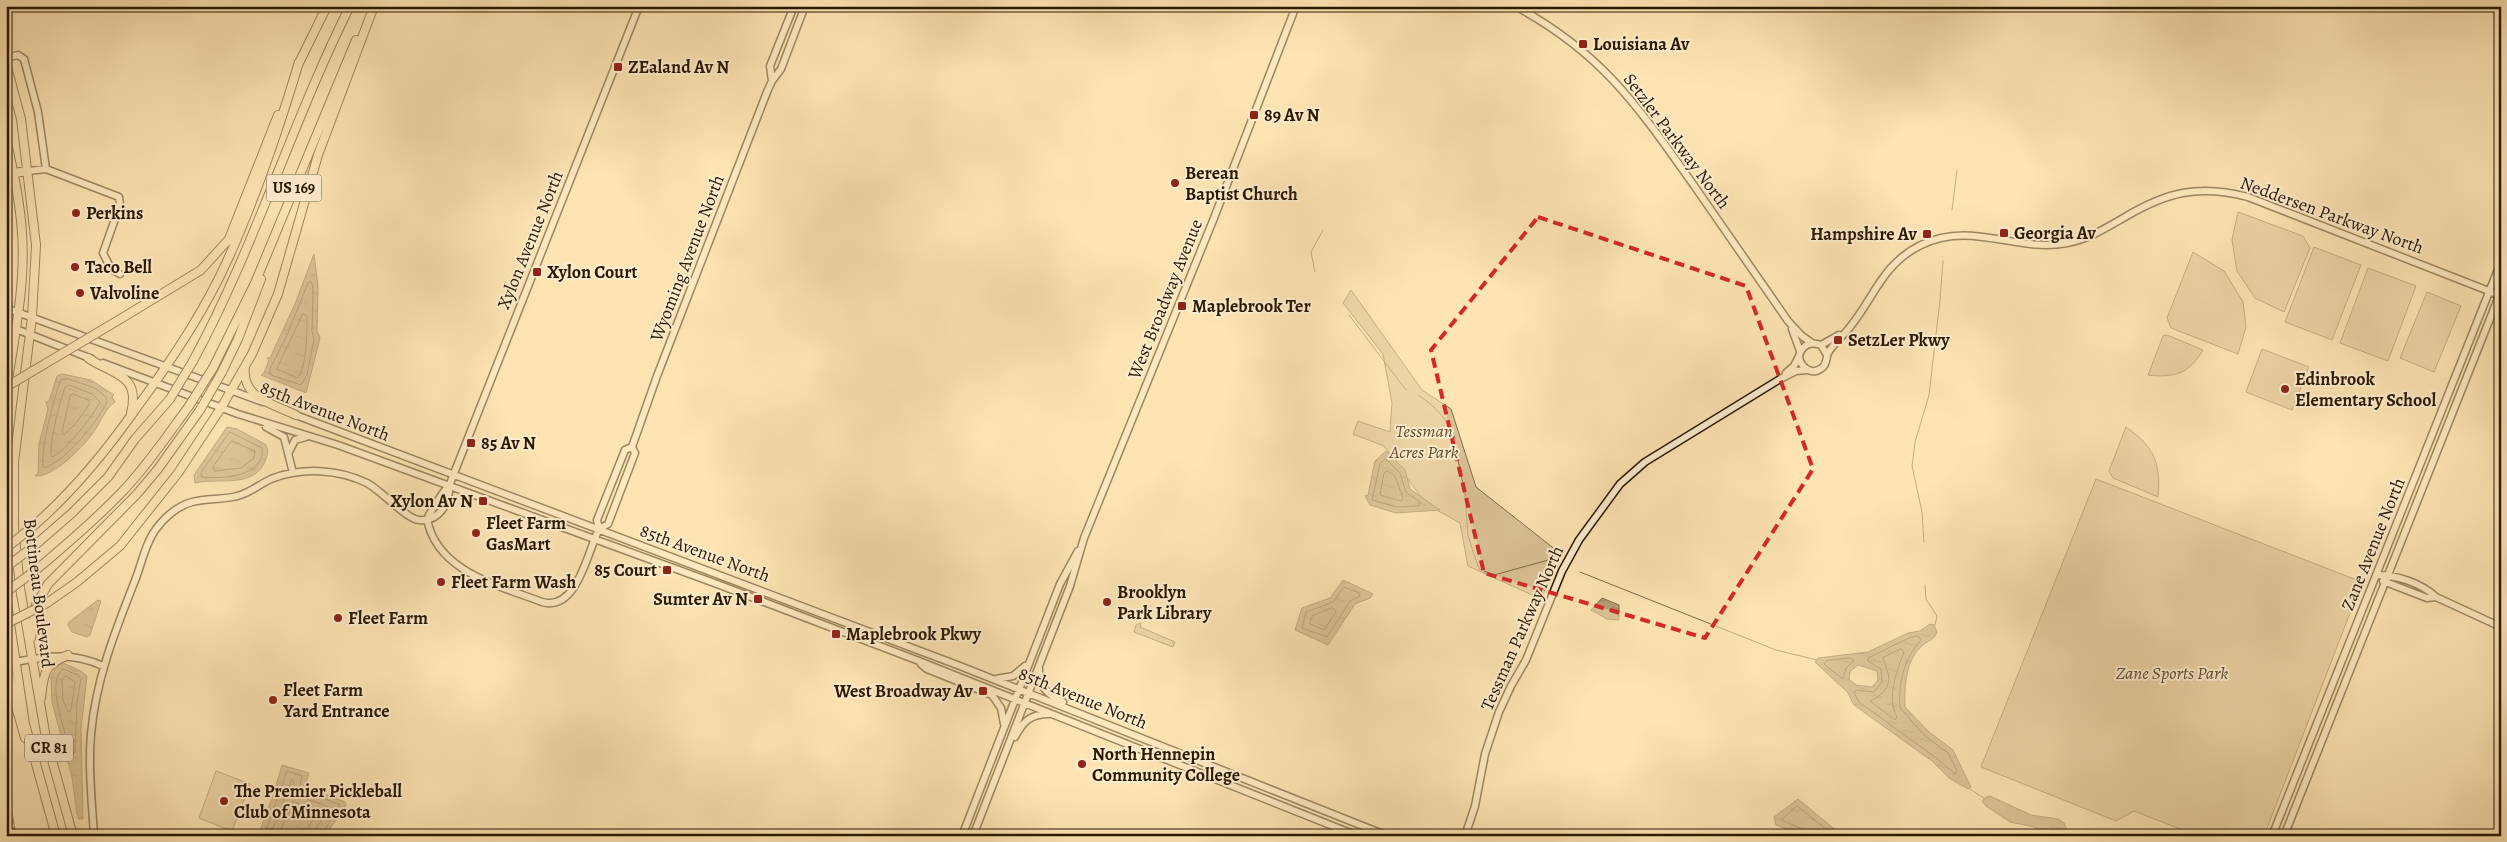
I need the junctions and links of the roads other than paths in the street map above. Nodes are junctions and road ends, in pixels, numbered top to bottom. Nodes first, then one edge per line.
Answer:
1 (327, 6) edge
2 (350, 6) edge
3 (374, 6) edge
4 (639, 6) edge
5 (794, 6) edge
6 (805, 6) edge
7 (1296, 6) edge
8 (1515, 6) edge
9 (6, 58) edge
10 (300, 62) junction
11 (6, 63) edge
12 (772, 81) junction
13 (7, 140) edge
14 (46, 169) junction
15 (28, 171) junction
16 (10, 173) edge
17 (267, 254) junction
18 (2501, 262) edge
19 (120, 274) dead end
20 (2490, 291) junction
21 (2500, 293) edge
22 (6, 308) edge
23 (18, 312) junction
24 (32, 317) junction
25 (1788, 321) junction
26 (6, 325) edge
27 (15, 329) junction
28 (1845, 332) junction
29 (29, 335) junction
30 (1812, 342) junction
31 (1821, 345) junction
32 (1799, 353) junction
33 (1827, 355) junction
34 (88, 358) junction
35 (246, 365) junction
36 (167, 366) junction
37 (1808, 370) junction
38 (1780, 379) junction
39 (156, 383) junction
40 (6, 387) edge
41 (230, 390) junction
42 (6, 394) edge
43 (221, 408) junction
44 (296, 415) junction
45 (130, 417) junction
46 (246, 417) junction
47 (310, 436) junction
48 (632, 447) junction
49 (288, 458) junction
50 (293, 473) junction
51 (453, 475) junction
52 (449, 486) junction
53 (427, 519) junction
54 (599, 529) junction
55 (594, 539) junction
56 (1081, 546) junction
57 (6, 548) edge
58 (6, 567) edge
59 (2377, 575) junction
60 (2388, 575) junction
61 (2385, 583) junction
62 (6, 592) edge
63 (6, 597) edge
64 (2436, 597) junction
65 (6, 624) edge
66 (2501, 627) edge
67 (30, 645) junction
68 (68, 655) junction
69 (1031, 656) junction
70 (6, 657) edge
71 (31, 658) junction
72 (1041, 659) junction
73 (919, 661) junction
74 (15, 662) junction
75 (103, 666) junction
76 (993, 679) junction
77 (1018, 689) junction
78 (1028, 693) junction
79 (1014, 699) junction
80 (1024, 703) junction
81 (40, 705) junction
82 (1053, 714) junction
83 (1004, 727) junction
84 (1176, 752) junction
85 (1000, 764) junction
86 (37, 767) junction
87 (56, 836) edge
88 (73, 836) edge
89 (94, 836) edge
90 (962, 836) edge
91 (973, 836) edge
92 (1358, 836) edge
93 (1388, 836) edge
94 (1466, 836) edge
95 (2272, 836) edge
96 (2284, 836) edge

1 - 10 highway
2 - 58 highway, US 169, bridge
3 - 17 highway, US 169
3 - 35 highway
4 - 51 main road, Xylon Avenue North
5 - 12 main road, Wyoming Avenue North
6 - 12 main road, Wyoming Avenue North
7 - 56 main road, West Broadway Avenue
8 - 25 main road, Setzler Parkway North
9 - 14 main road
10 - 36 highway
10 - 40 highway, bridge
11 - 15 highway, CR 81
12 - 48 main road, Wyoming Avenue North
13 - 16 highway
14 - 15 main road
14 - 19 main road
15 - 16 highway
15 - 24 highway, Bottineau Boulevard / CR 81
16 - 23 highway
17 - 62 highway, US 169, bridge
17 - 67 highway, bridge
18 - 20 main road, Zane Avenue North
20 - 21 main road, Neddersen Parkway North
20 - 28 main road, Neddersen Parkway North
20 - 59 main road, Zane Avenue North
21 - 60 main road, Zane Avenue North
22 - 23 main road, 85th Avenue North
23 - 24 main road, 85th Avenue North
23 - 27 highway
24 - 29 highway, Bottineau Boulevard / CR 81
24 - 36 main road, 85th Avenue North
25 - 30 main road, Setzler Parkway North
25 - 32 main road, Setzler Parkway North
26 - 27 main road, 85th Avenue North
27 - 29 main road, 85th Avenue North
27 - 42 highway
28 - 31 main road, Neddersen Parkway North
28 - 33 main road, Neddersen Parkway North
29 - 34 main road, 85th Avenue North
29 - 67 highway, Bottineau Boulevard / CR 81
30 - 31 main road
30 - 32 main road
31 - 33 main road
32 - 37 main road
32 - 38 main road, Tessman Parkway North
33 - 37 main road
34 - 39 main road, 85th Avenue North
34 - 45 highway
35 - 41 highway
35 - 44 highway
36 - 39 highway
36 - 41 main road, 85th Avenue North
37 - 38 main road, Tessman Parkway North
38 - 94 main road, Tessman Parkway North
39 - 43 main road, 85th Avenue North
39 - 45 highway
41 - 43 highway
41 - 44 main road, 85th Avenue North
43 - 46 main road, 85th Avenue North
43 - 65 highway, bridge
44 - 51 main road, 85th Avenue North
45 - 57 highway, bridge
46 - 47 main road, 85th Avenue North
46 - 49 main road
47 - 49 main road
47 - 52 main road, 85th Avenue North
48 - 54 main road, Wyoming Avenue North
48 - 54 main road, Wyoming Avenue North
49 - 50 main road
50 - 53 main road
50 - 75 main road
51 - 52 main road, Xylon Avenue North
51 - 54 main road, 85th Avenue North
52 - 53 main road, Xylon Avenue North
52 - 55 main road, 85th Avenue North
53 - 55 main road, Wyoming Avenue North
54 - 55 main road, Wyoming Avenue North
54 - 76 main road, 85th Avenue North
55 - 73 main road, 85th Avenue North
56 - 69 main road, West Broadway Avenue
56 - 72 main road, West Broadway Avenue
59 - 60 main road
59 - 61 main road
59 - 95 main road, Zane Avenue North
60 - 61 main road, Zane Avenue North
60 - 64 main road
61 - 64 main road
61 - 96 main road, Zane Avenue North
63 - 74 highway, Bottineau Boulevard / CR 81
64 - 66 main road
67 - 71 highway, Bottineau Boulevard / CR 81
68 - 71 main road
68 - 75 main road
68 - 81 highway
69 - 76 main road
69 - 77 main road, West Broadway Avenue
70 - 86 highway
71 - 74 main road
71 - 81 highway, Bottineau Boulevard / CR 81
72 - 78 main road, West Broadway Avenue
72 - 84 main road
73 - 79 main road, 85th Avenue North
73 - 83 main road
74 - 86 highway, Bottineau Boulevard / CR 81
75 - 89 main road
76 - 77 main road, 85th Avenue North
77 - 78 main road, 85th Avenue North
77 - 79 main road, West Broadway Avenue
78 - 80 main road, West Broadway Avenue
78 - 84 main road, 85th Avenue North
79 - 80 main road, 85th Avenue North
79 - 83 main road, West Broadway Avenue
80 - 82 main road, 85th Avenue North
80 - 85 main road, West Broadway Avenue
81 - 88 highway, Bottineau Boulevard / CR 81
82 - 85 main road
82 - 92 main road, 85th Avenue North
83 - 90 main road, West Broadway Avenue
84 - 93 main road, 85th Avenue North
85 - 91 main road, West Broadway Avenue
86 - 87 highway, Bottineau Boulevard / CR 81

